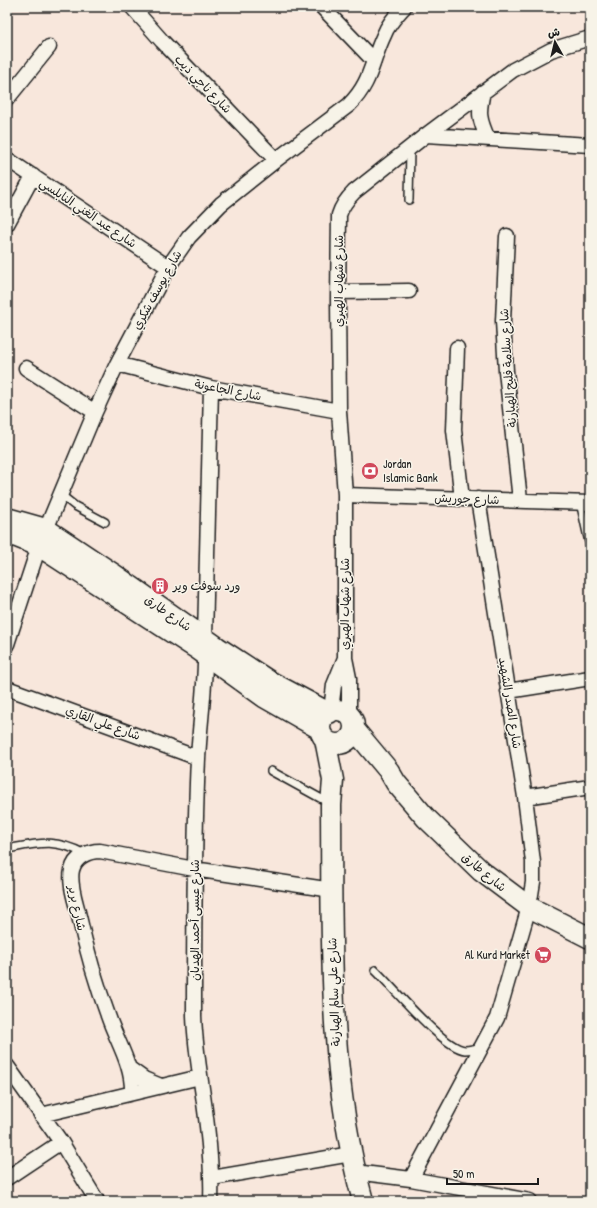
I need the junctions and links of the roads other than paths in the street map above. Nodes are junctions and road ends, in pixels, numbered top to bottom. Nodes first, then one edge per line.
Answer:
1 (132, 7) edge
2 (322, 7) edge
3 (404, 7) edge
4 (590, 38) edge
5 (49, 47) dead end
6 (374, 61) junction
7 (483, 92) junction
8 (7, 99) edge
9 (426, 135) junction
10 (488, 139) junction
11 (590, 145) edge
12 (410, 148) junction
13 (7, 159) edge
14 (276, 160) junction
15 (33, 176) junction
16 (409, 200) dead end
17 (7, 224) edge
18 (507, 236) dead end
19 (168, 267) junction
20 (409, 291) dead end
21 (338, 292) junction
22 (458, 348) dead end
23 (117, 364) junction
24 (26, 368) dead end
25 (211, 388) junction
26 (339, 411) junction
27 (96, 412) junction
28 (62, 495) junction
29 (345, 495) junction
30 (462, 499) junction
31 (478, 499) junction
32 (520, 500) junction
33 (585, 503) edge
34 (7, 518) edge
35 (105, 522) dead end
36 (7, 533) edge
37 (42, 538) junction
38 (590, 547) edge
39 (7, 644) edge
40 (205, 647) junction
41 (590, 678) edge
42 (7, 688) edge
43 (508, 691) junction
44 (337, 728) junction
45 (198, 758) junction
46 (271, 771) dead end
47 (590, 787) edge
48 (525, 797) junction
49 (331, 805) junction
50 (7, 849) edge
51 (85, 854) junction
52 (194, 869) junction
53 (332, 890) junction
54 (529, 907) junction
55 (590, 938) edge
56 (375, 970) dead end
57 (481, 1048) junction
58 (7, 1066) edge
59 (130, 1070) junction
60 (200, 1077) junction
61 (161, 1086) junction
62 (132, 1093) junction
63 (42, 1115) junction
64 (61, 1142) junction
65 (353, 1163) junction
66 (7, 1178) edge
67 (212, 1178) junction
68 (411, 1179) junction
69 (98, 1201) edge
70 (211, 1201) edge
71 (363, 1201) edge
72 (530, 1201) edge

1 - 14 street, شارع ناجي ذيب
2 - 6 street
3 - 6 street, شارع يوسف شكري
4 - 7 street, شارع شهاب الهبري
5 - 8 street
6 - 14 street, شارع يوسف شكري
7 - 9 street, شارع شهاب الهبري
7 - 10 street
9 - 10 street
9 - 12 street, شارع شهاب الهبري
10 - 11 street
12 - 16 lane
12 - 21 street, شارع شهاب الهبري
13 - 15 street, شارع عبد الغني النابلسي
14 - 19 street, شارع يوسف شكري
15 - 17 street
15 - 19 street, شارع عبد الغني النابلسي
18 - 32 street, شارع سلامة فليح الهبارنة
19 - 23 street, شارع يوسف شكري
20 - 21 street
21 - 26 street, شارع شهاب الهبري
22 - 30 street
23 - 25 street, شارع الجاعونة
23 - 27 street, شارع يوسف شكري
24 - 27 street
25 - 26 street, شارع الجاعونة
25 - 40 street, شارع عيسى أحمد الهدبان
26 - 29 street, شارع شهاب الهبري
27 - 28 street, شارع يوسف شكري
28 - 35 lane
28 - 37 street, شارع يوسف شكري
29 - 30 street, شارع جوريش
29 - 44 street, شارع شهاب الهبري
30 - 31 street, شارع جوريش
31 - 32 street, شارع جوريش
31 - 43 street, شارع الصدر الشهيد
32 - 33 street, شارع جوريش
33 - 38 lane
34 - 37 street, شارع طارق
36 - 37 street, شارع طارق
37 - 39 street, شارع يوسف شكري
37 - 40 street, شارع طارق
40 - 44 street, شارع طارق
40 - 45 street, شارع عيسى أحمد الهدبان
41 - 43 street
42 - 45 street, شارع علي القاري
43 - 48 street, شارع الصدر الشهيد
44 - 49 street, شارع علي سالم الهبارنة
44 - 54 street, شارع طارق
45 - 52 street, شارع عيسى أحمد الهدبان
46 - 49 lane
47 - 48 street
48 - 54 street, شارع الصدر الشهيد
49 - 53 street, شارع علي سالم الهبارنة
50 - 51 lane
51 - 52 street
51 - 59 street, شارع برير
52 - 53 street
52 - 60 street, شارع عيسى أحمد الهدبان
53 - 65 street, شارع علي سالم الهبارنة
54 - 55 street, شارع طارق
54 - 57 street, شارع الصدر الشهيد
56 - 57 lane
57 - 68 street, شارع الصدر الشهيد
58 - 63 street
59 - 61 street
59 - 62 street, شارع برير
60 - 61 street
60 - 67 street, شارع عيسى أحمد الهدبان
61 - 62 street
62 - 63 street
63 - 64 street
64 - 66 street
64 - 69 street
65 - 67 street
65 - 68 street
65 - 71 street, شارع علي سالم الهبارنة
67 - 70 street, شارع عيسى أحمد الهدبان
68 - 72 street

